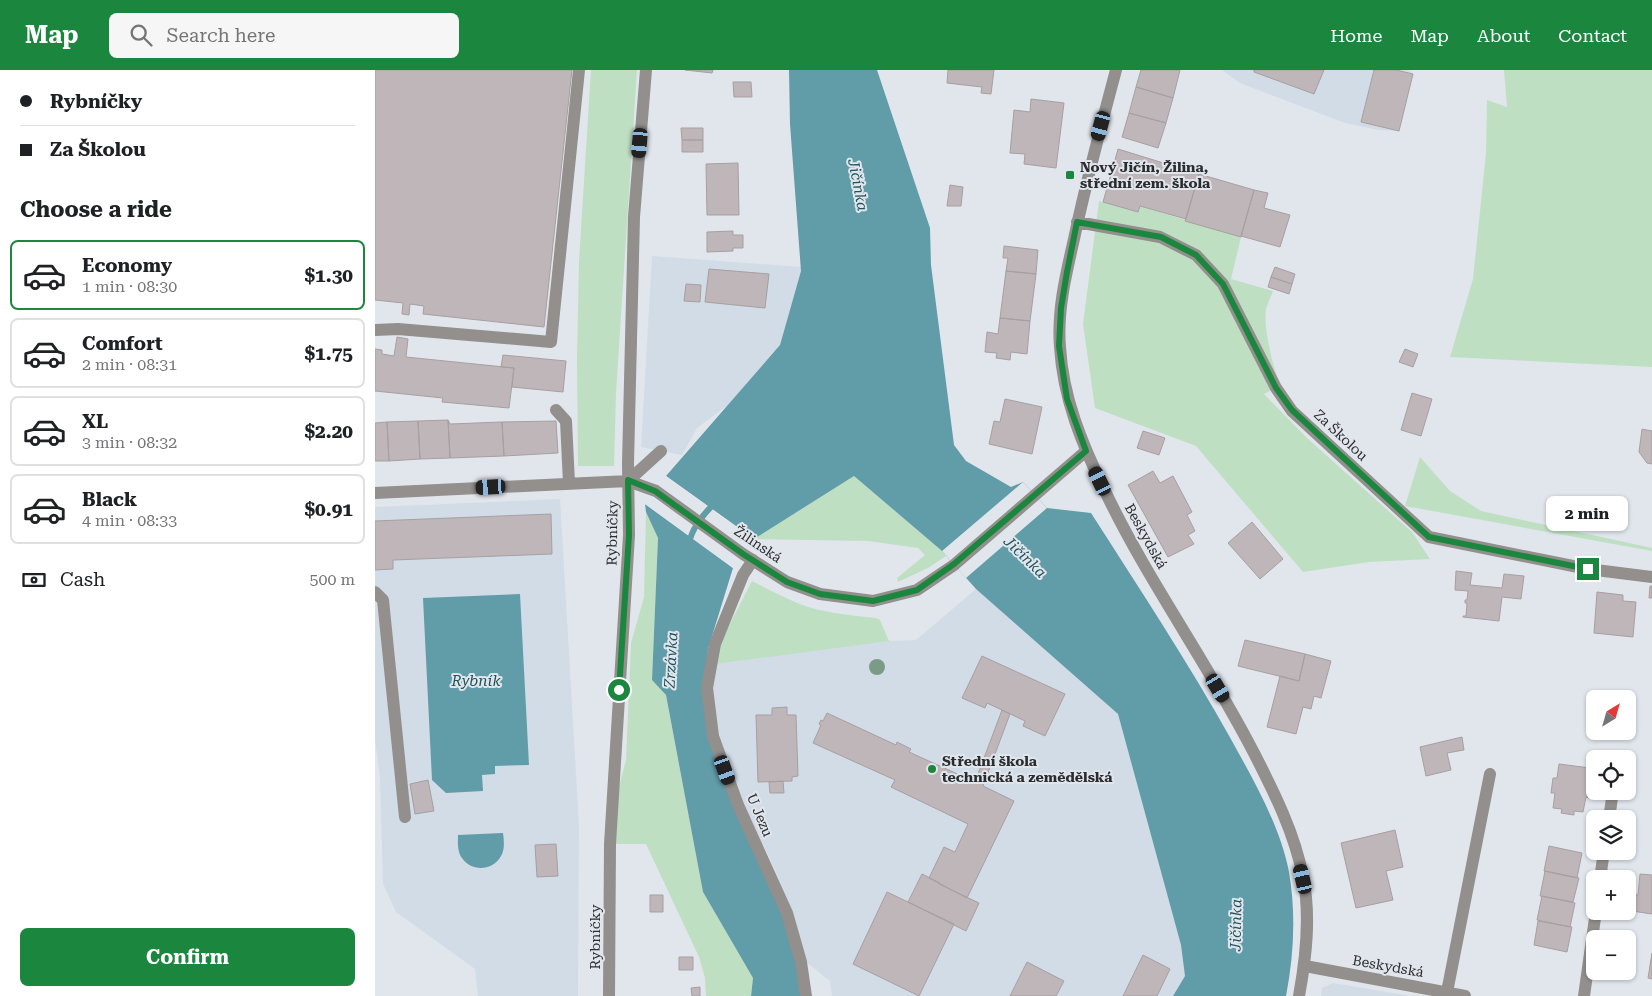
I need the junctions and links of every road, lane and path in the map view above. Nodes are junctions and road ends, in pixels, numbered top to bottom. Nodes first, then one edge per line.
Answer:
1 (579, 70) edge
2 (646, 70) edge
3 (1116, 70) edge
4 (1077, 222) junction
5 (375, 330) edge
6 (556, 410) dead end
7 (661, 450) dead end
8 (1086, 451) junction
9 (628, 480) junction
10 (569, 483) junction
11 (375, 493) edge
12 (748, 557) junction
13 (1652, 577) edge
14 (375, 592) edge
15 (1490, 774) dead end
16 (405, 817) dead end
17 (1595, 920) edge
18 (1305, 966) junction
19 (1447, 992) junction
20 (609, 996) edge
21 (806, 996) edge
22 (1299, 996) edge
23 (1465, 996) edge
24 (1584, 996) edge

1 - 5 street
2 - 9 street, Rybníčky
3 - 4 street, Beskydská
4 - 8 street, Beskydská
4 - 13 street, Za Školou
6 - 10 street
7 - 9 street
8 - 12 street, Žilinská
8 - 18 street, Beskydská
9 - 10 street, Žilinská
9 - 12 street, Žilinská
9 - 20 street, Rybníčky
10 - 11 street, Žilinská
12 - 21 street, U Jezu
14 - 16 street
15 - 19 street
17 - 24 street
18 - 19 street, Beskydská
18 - 22 street, Beskydská
19 - 23 street, Beskydská

